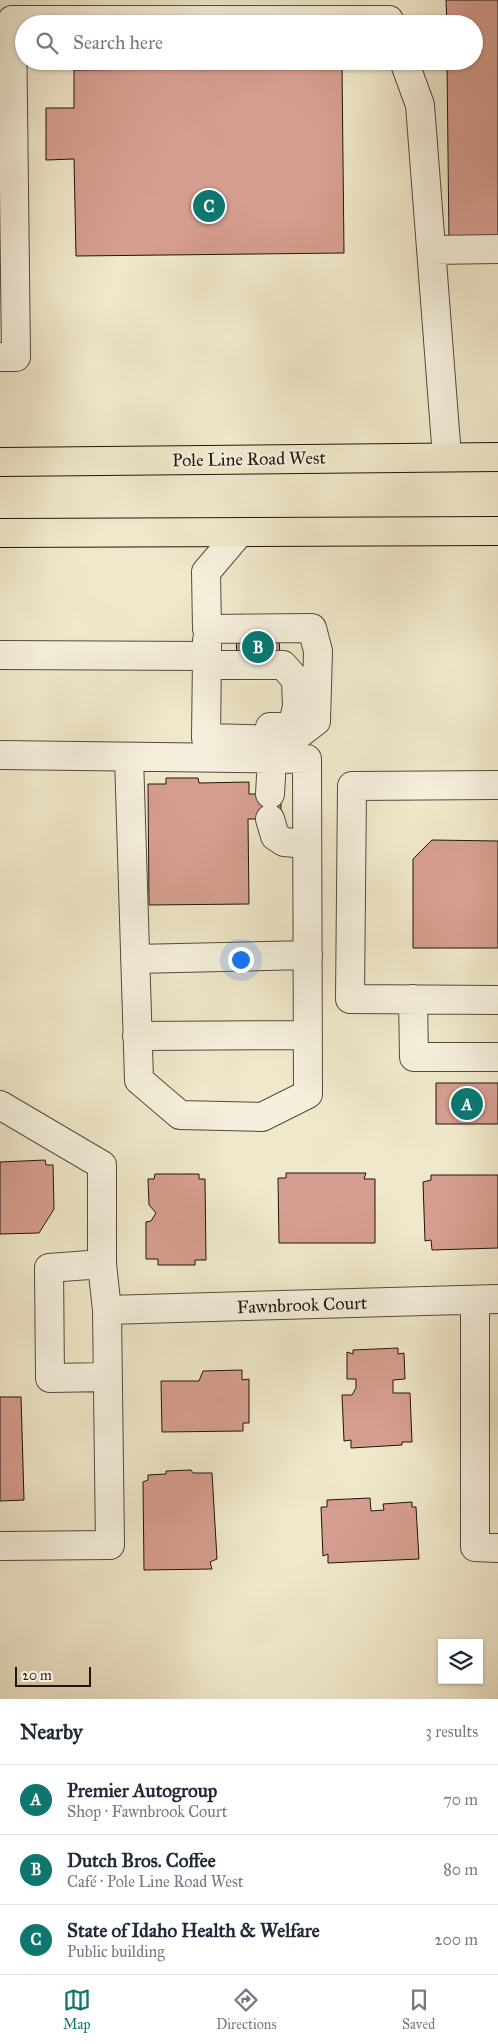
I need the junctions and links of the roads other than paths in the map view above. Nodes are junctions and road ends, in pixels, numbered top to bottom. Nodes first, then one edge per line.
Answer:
1 (15, 20) edge
2 (407, 70) edge
3 (498, 249) edge
4 (431, 250) junction
5 (0, 357) edge
6 (447, 457) junction
7 (498, 457) edge
8 (0, 462) edge
9 (498, 531) edge
10 (240, 532) junction
11 (0, 534) edge
12 (207, 629) junction
13 (0, 654) edge
14 (207, 661) junction
15 (206, 741) junction
16 (0, 755) edge
17 (129, 757) junction
18 (272, 759) junction
19 (498, 786) edge
20 (307, 844) junction
21 (308, 955) junction
22 (135, 959) junction
23 (413, 1000) junction
24 (498, 1000) edge
25 (308, 1035) junction
26 (138, 1036) junction
27 (498, 1057) edge
28 (0, 1105) edge
29 (102, 1264) junction
30 (487, 1300) edge
31 (107, 1310) junction
32 (108, 1377) junction
33 (0, 1546) edge
34 (498, 1548) edge

1 - 5 street
2 - 4 street
3 - 4 street
4 - 6 street
6 - 7 highway, Pole Line Road West
6 - 8 highway, Pole Line Road West
9 - 10 highway
10 - 11 highway
10 - 12 street
12 - 14 street
12 - 15 street
13 - 14 street
14 - 15 street
14 - 15 street
15 - 17 street
15 - 18 street
16 - 17 street
17 - 22 street
18 - 20 street
18 - 20 street
19 - 23 street
20 - 21 street
21 - 22 street
21 - 25 street
22 - 26 street
23 - 24 street
23 - 27 street
25 - 26 street
25 - 26 street
28 - 29 street
29 - 31 street
29 - 32 street
30 - 31 street, Fawnbrook Court
30 - 34 street
31 - 32 street
32 - 33 street

